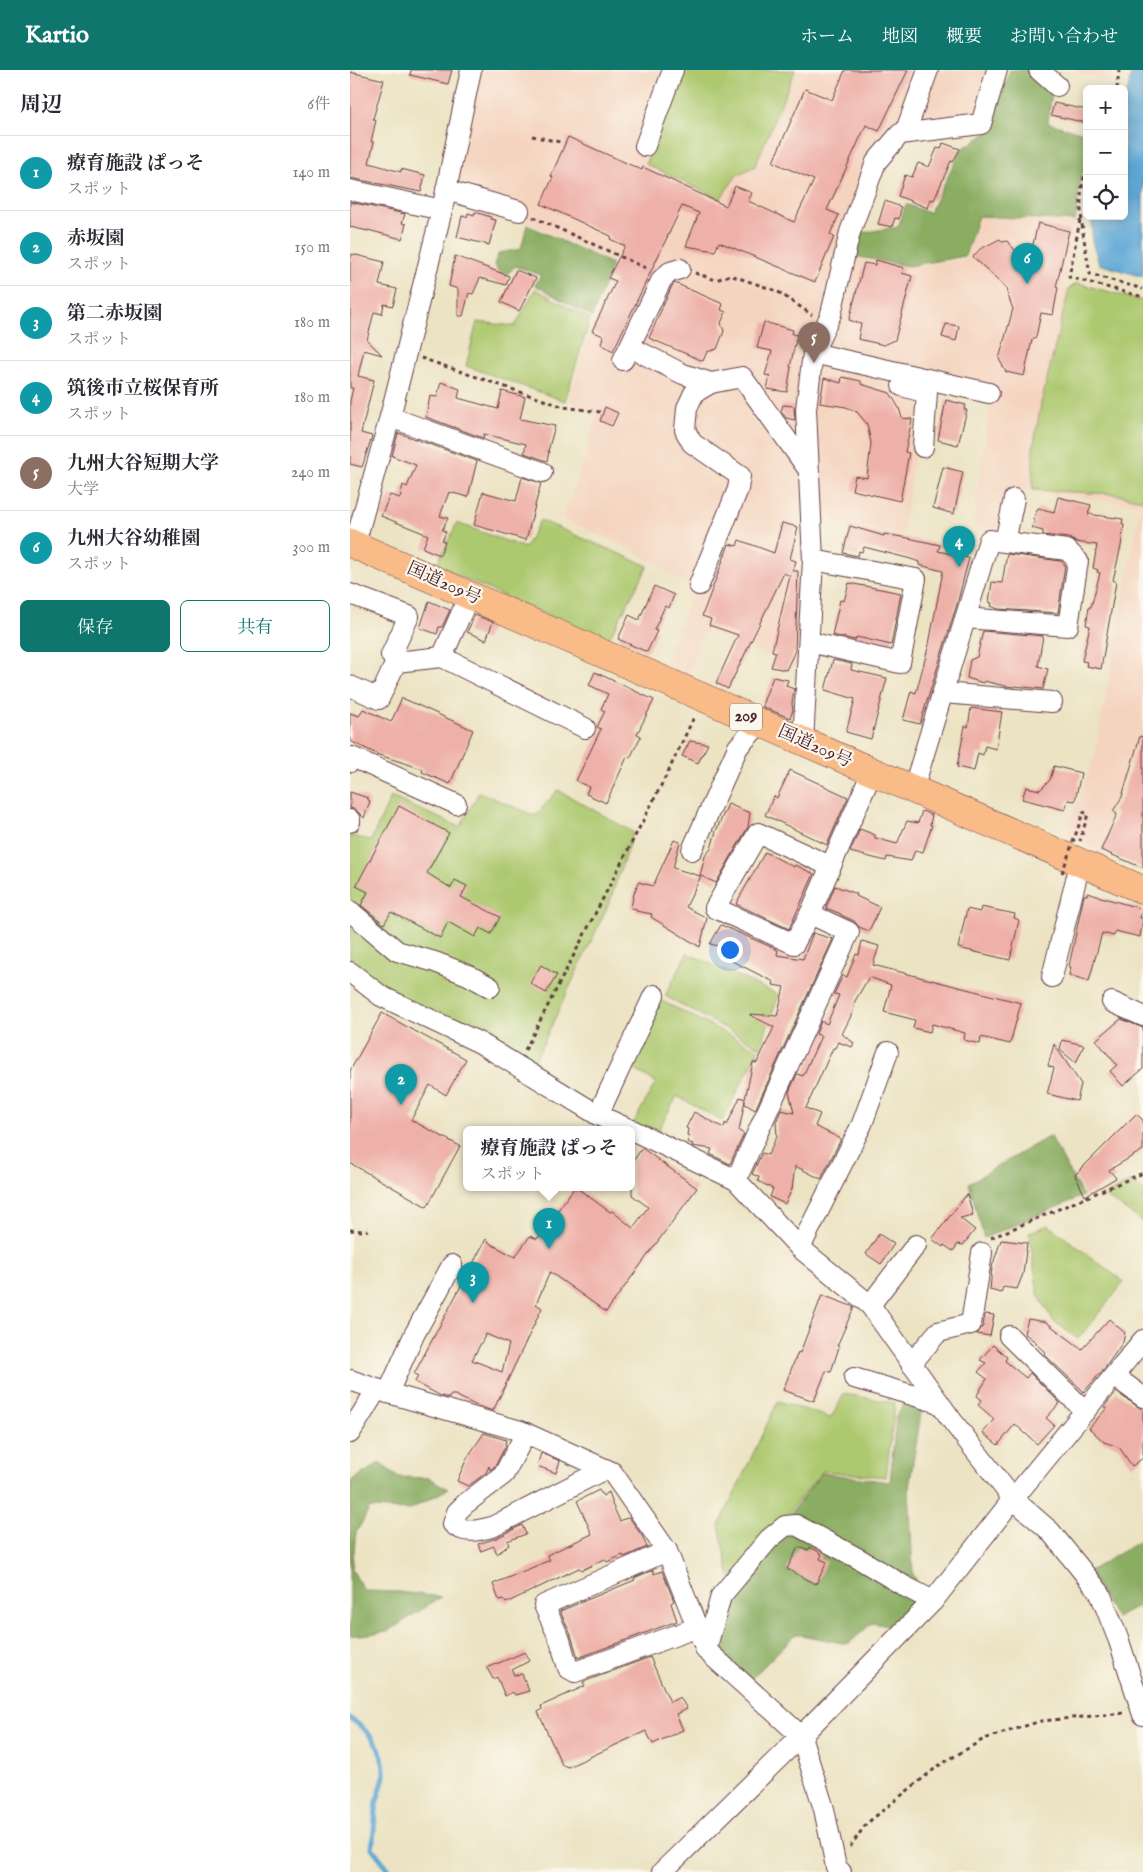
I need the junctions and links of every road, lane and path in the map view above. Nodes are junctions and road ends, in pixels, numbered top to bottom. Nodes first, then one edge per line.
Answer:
1 (471, 70) edge
2 (673, 70) edge
3 (928, 70) edge
4 (998, 70) edge
5 (1039, 70) edge
6 (1119, 70) edge
7 (1117, 85) edge
8 (1057, 86) dead end
9 (905, 133) junction
10 (532, 136) dead end
11 (560, 142) dead end
12 (644, 146) dead end
13 (1084, 175) edge
14 (350, 190) edge
15 (446, 190) junction
16 (442, 210) junction
17 (519, 211) dead end
18 (1081, 217) junction
19 (680, 270) dead end
20 (1143, 289) edge
21 (1143, 297) edge
22 (406, 352) junction
23 (813, 358) junction
24 (711, 383) junction
25 (989, 393) dead end
26 (600, 412) dead end
27 (390, 418) junction
28 (923, 447) dead end
29 (808, 469) junction
30 (542, 472) dead end
31 (1014, 499) dead end
32 (1005, 542) junction
33 (352, 544) edge
34 (813, 560) junction
35 (699, 586) dead end
36 (350, 594) edge
37 (469, 596) junction
38 (965, 618) junction
39 (809, 642) junction
40 (442, 657) junction
41 (396, 662) junction
42 (350, 686) edge
43 (943, 692) junction
44 (703, 698) junction
45 (1052, 702) dead end
46 (760, 723) junction
47 (585, 728) dead end
48 (803, 742) junction
49 (350, 762) edge
50 (872, 772) junction
51 (913, 790) junction
52 (456, 804) dead end
53 (1081, 834) dead end
54 (692, 850) dead end
55 (830, 866) junction
56 (1071, 868) junction
57 (1143, 890) edge
58 (350, 912) edge
59 (810, 914) junction
60 (350, 972) edge
61 (1052, 977) dead end
62 (490, 987) dead end
63 (654, 995) dead end
64 (1112, 1002) dead end
65 (1143, 1016) edge
66 (888, 1052) dead end
67 (517, 1065) junction
68 (598, 1115) junction
69 (620, 1126) edge
70 (635, 1133) edge
71 (1143, 1173) edge
72 (736, 1180) junction
73 (350, 1230) edge
74 (368, 1230) dead end
75 (916, 1245) dead end
76 (800, 1248) junction
77 (982, 1253) joint
78 (452, 1265) dead end
79 (870, 1305) junction
80 (1009, 1336) dead end
81 (1143, 1340) edge
82 (912, 1364) junction
83 (1114, 1376) junction
84 (854, 1378) dead end
85 (350, 1380) edge
86 (382, 1391) junction
87 (1143, 1397) edge
88 (940, 1403) junction
89 (1085, 1411) junction
90 (350, 1433) edge
91 (526, 1433) junction
92 (605, 1469) junction
93 (1013, 1499) junction
94 (667, 1551) junction
95 (933, 1601) junction
96 (698, 1627) junction
97 (706, 1650) junction
98 (1142, 1713) edge
99 (801, 1736) junction
100 (839, 1869) edge
101 (662, 1872) edge

1 - 15 street
2 - 12 street
3 - 9 street
4 - 9 street
5 - 8 street
6 - 7 path
9 - 23 street
10 - 11 path
13 - 18 path
14 - 16 street
15 - 16 street
15 - 17 street
16 - 22 street
18 - 20 path
18 - 21 path
19 - 24 street
22 - 26 path
22 - 27 street
23 - 25 street
23 - 28 street
23 - 29 street
24 - 29 street
24 - 35 street
27 - 30 street
27 - 33 street
29 - 34 street
31 - 32 street
32 - 38 street
32 - 38 street
33 - 37 highway, 国道209号 / 209
34 - 39 street
34 - 39 street
36 - 41 street
37 - 40 street
37 - 44 highway, 国道209号 / 209
38 - 43 street
39 - 48 street
40 - 41 street
40 - 47 street
41 - 42 street
43 - 45 street
43 - 51 street
44 - 46 highway, 国道209号 / 209
44 - 67 path
46 - 48 highway, 国道209号 / 209
46 - 54 street
48 - 50 highway, 国道209号 / 209
49 - 52 street
50 - 51 highway, 国道209号 / 209
50 - 55 street
51 - 56 highway, 国道209号 / 209
53 - 56 path, bridge
55 - 59 street
55 - 59 street
56 - 57 highway, 国道209号 / 209
56 - 61 street
58 - 62 street
59 - 72 street
60 - 67 street
63 - 68 street
64 - 65 street
66 - 76 street
67 - 68 street
68 - 69 street
70 - 72 street
71 - 77 path
72 - 76 street
73 - 74 path
75 - 79 street
76 - 79 street
77 - 82 street
78 - 86 street
79 - 82 street
80 - 89 street
81 - 83 street
82 - 88 street
83 - 87 street
83 - 89 street
84 - 88 street
85 - 86 street
86 - 90 street
86 - 91 street
88 - 93 street
89 - 93 street
91 - 92 street
91 - 92 street
92 - 94 street
93 - 95 street
93 - 98 street
94 - 96 street
94 - 96 street
95 - 97 street
95 - 99 street
96 - 97 street
97 - 99 street
98 - 100 path
99 - 100 street
99 - 101 street

